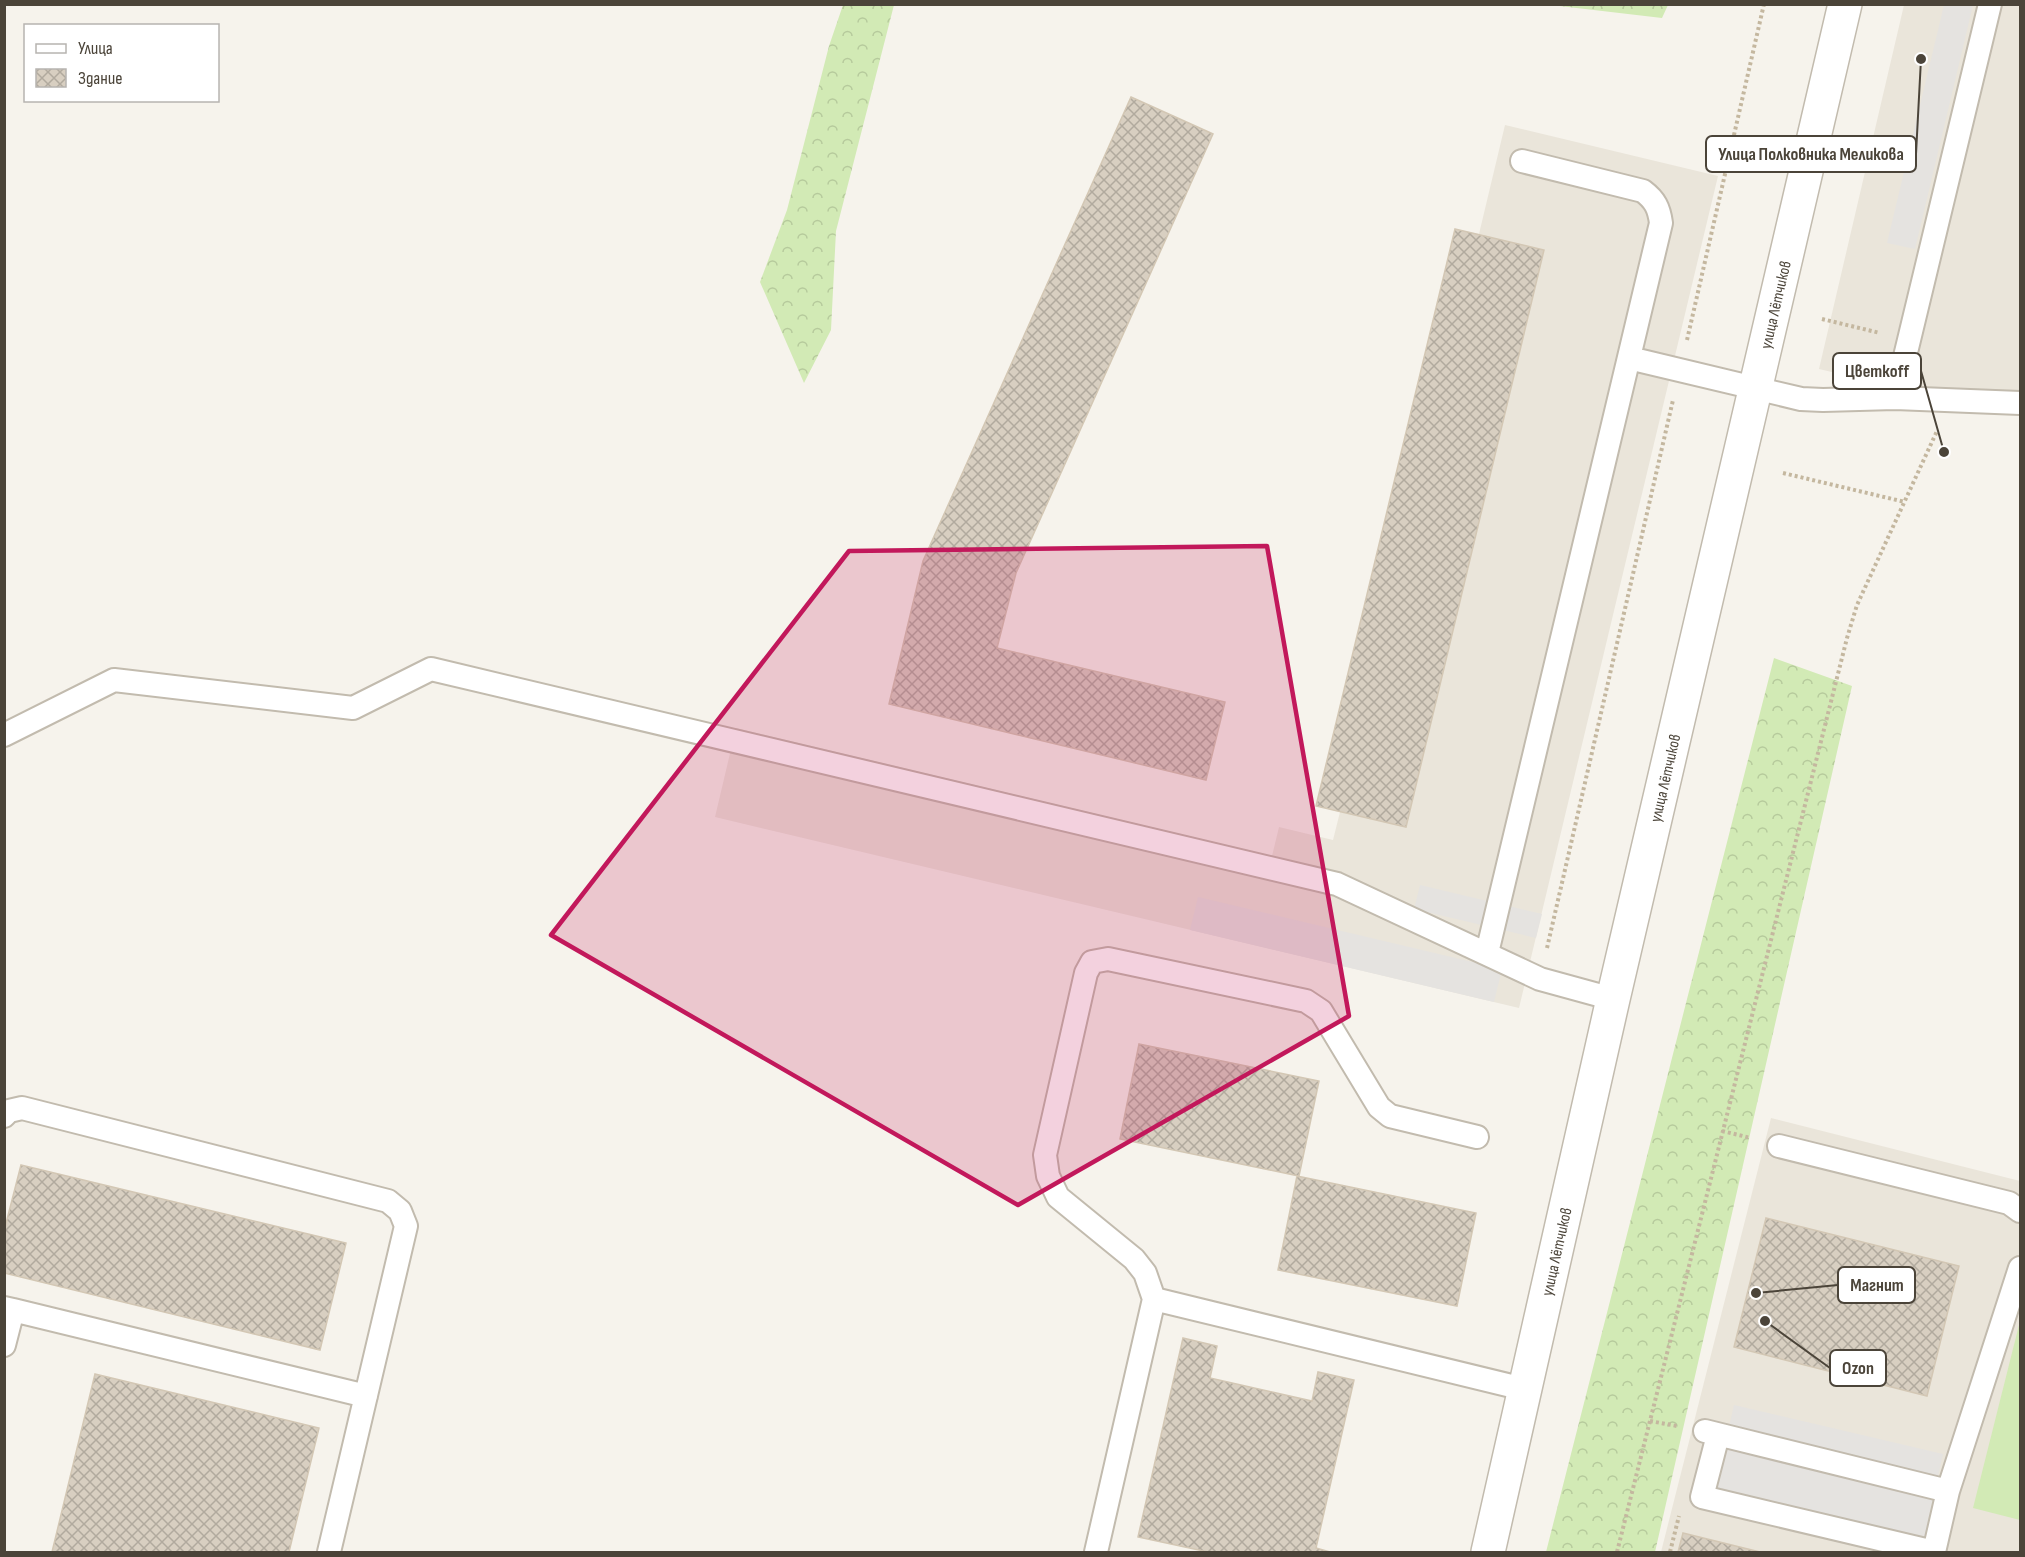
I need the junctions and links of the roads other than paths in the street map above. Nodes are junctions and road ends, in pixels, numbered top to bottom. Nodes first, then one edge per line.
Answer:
1 (1845, 4) edge
2 (1990, 4) edge
3 (1522, 161) dead end
4 (1629, 358) junction
5 (1756, 388) junction
6 (1895, 398) junction
7 (2020, 403) edge
8 (4, 735) edge
9 (1487, 953) junction
10 (1613, 999) junction
11 (4, 1116) edge
12 (1477, 1137) dead end
13 (1779, 1146) dead end
14 (2020, 1211) edge
15 (2020, 1268) edge
16 (1154, 1299) junction
17 (9, 1309) edge
18 (4, 1345) edge
19 (1524, 1389) junction
20 (366, 1396) junction
21 (1948, 1491) junction
22 (329, 1552) edge
23 (1096, 1552) edge
24 (1488, 1552) edge
25 (1934, 1552) edge

1 - 5 street, улица Лётчиков
2 - 6 lane
3 - 4 lane
4 - 5 lane
4 - 9 lane
5 - 6 lane
5 - 10 street, улица Лётчиков
6 - 7 lane
8 - 9 lane
9 - 10 lane
10 - 19 street, улица Лётчиков
11 - 20 lane
12 - 16 lane
13 - 14 lane
15 - 21 lane
16 - 19 lane
16 - 23 lane
17 - 18 lane
17 - 20 lane
19 - 24 street, улица Лётчиков
20 - 22 lane
21 - 25 lane
21 - 25 lane

